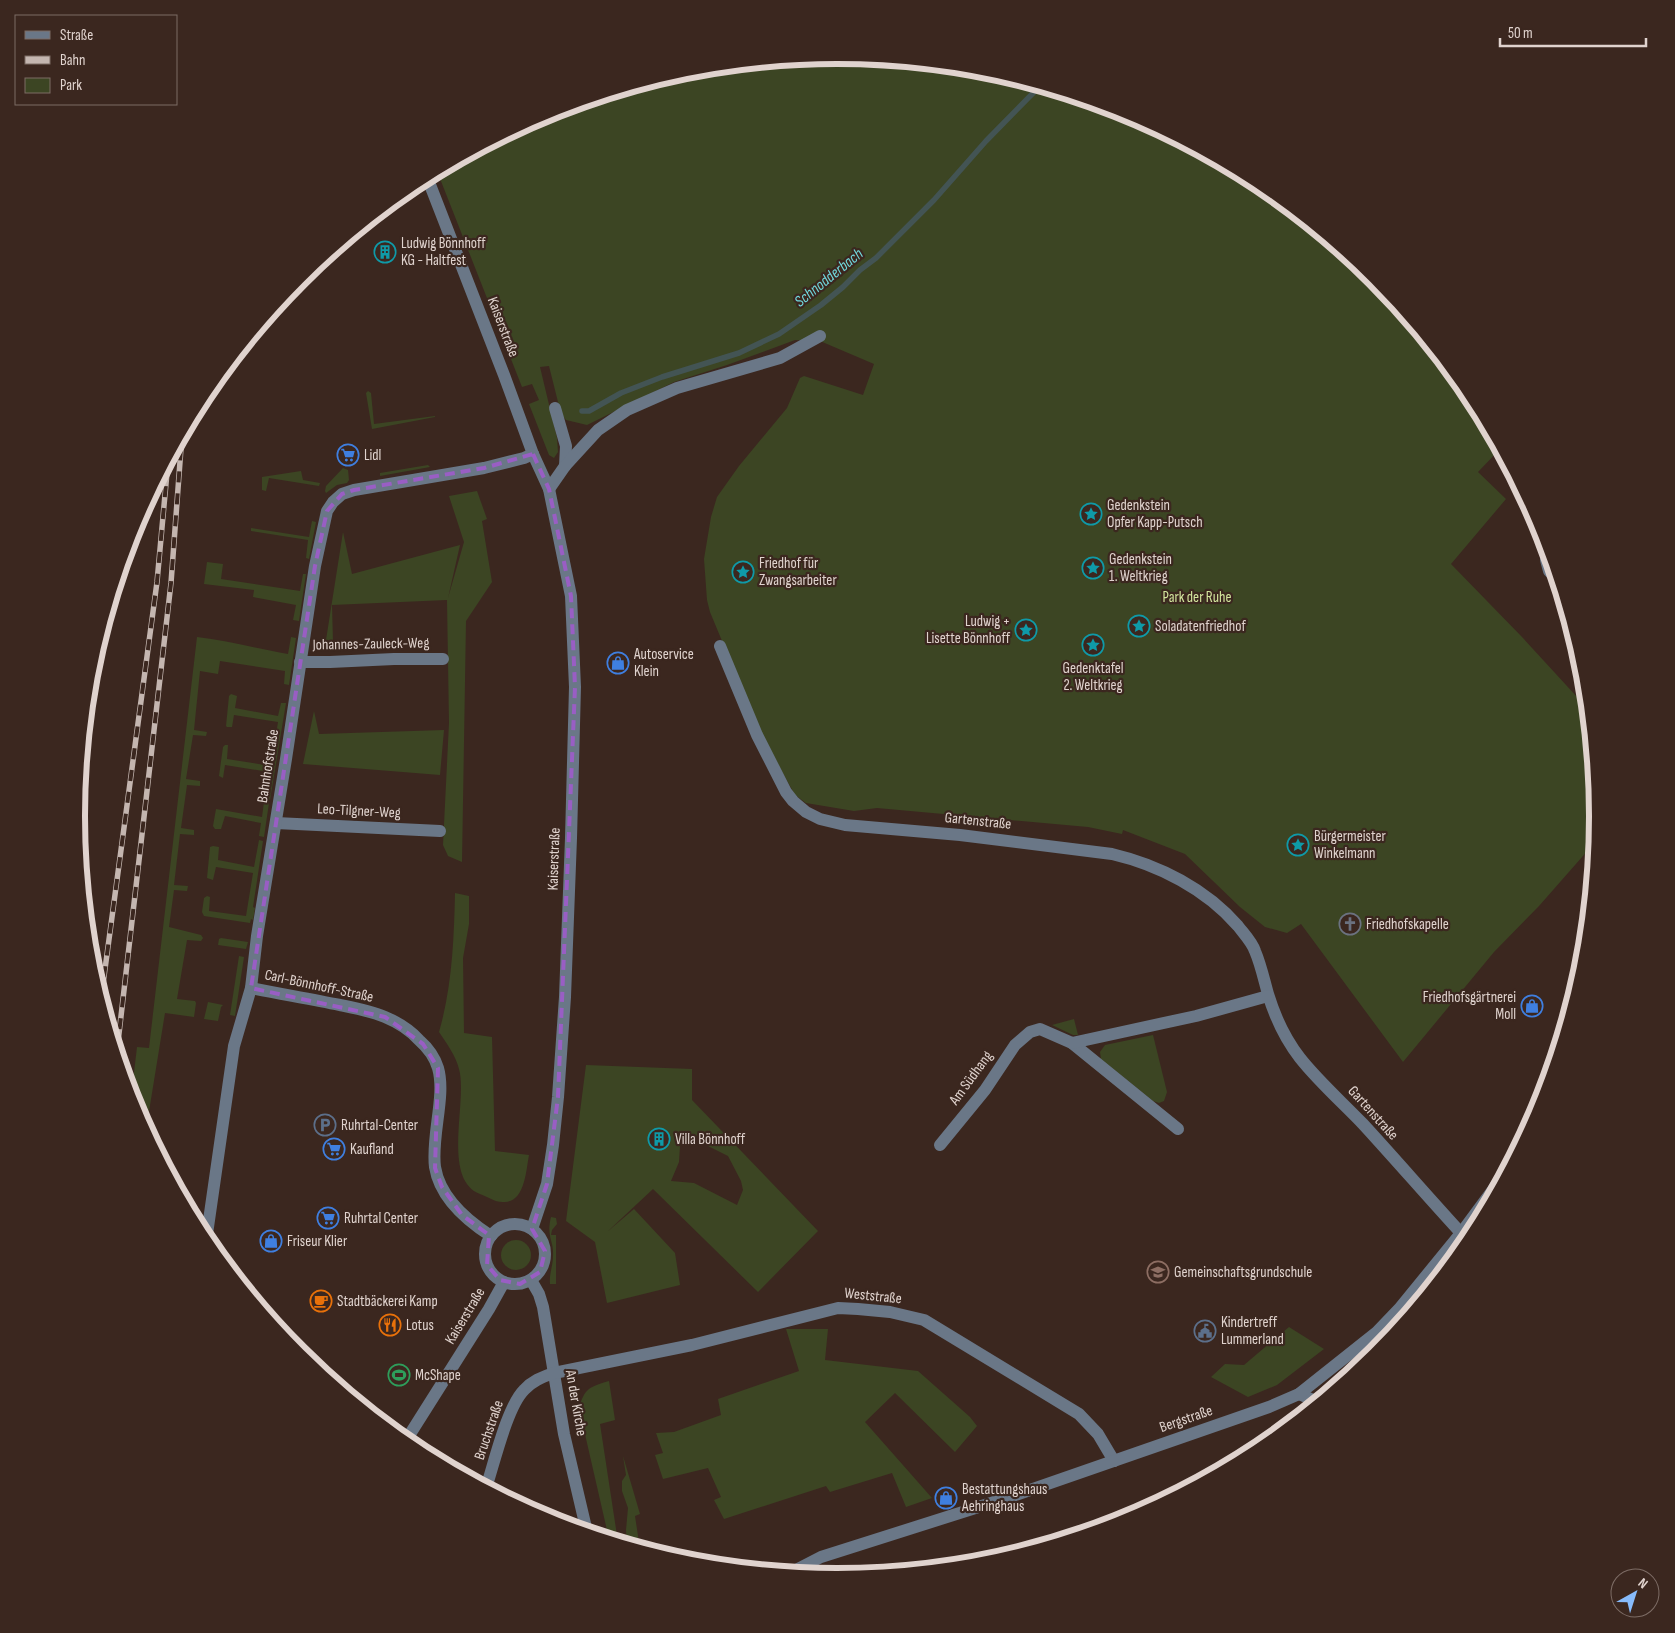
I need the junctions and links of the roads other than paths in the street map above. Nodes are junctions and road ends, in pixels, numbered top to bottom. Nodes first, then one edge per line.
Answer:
1 (430, 184) edge
2 (820, 336) dead end
3 (555, 408) dead end
4 (533, 454) junction
5 (565, 466) junction
6 (549, 488) junction
7 (720, 646) dead end
8 (443, 659) dead end
9 (300, 662) junction
10 (276, 823) junction
11 (440, 831) dead end
12 (251, 988) junction
13 (1268, 996) junction
14 (1072, 1042) junction
15 (1178, 1129) dead end
16 (940, 1145) dead end
17 (208, 1228) edge
18 (532, 1229) junction
19 (1464, 1234) edge
20 (490, 1236) junction
21 (1450, 1253) edge
22 (531, 1280) junction
23 (504, 1282) junction
24 (554, 1373) junction
25 (1299, 1394) junction
26 (1313, 1400) edge
27 (409, 1435) edge
28 (1114, 1462) junction
29 (488, 1483) edge
30 (585, 1525) edge
31 (799, 1568) edge

1 - 4 street, Kaiserstraße
2 - 5 street
3 - 5 street
4 - 6 street, Kaiserstraße
4 - 9 street, Bahnhofstraße
5 - 6 street
6 - 18 street, Kaiserstraße
7 - 13 street, Gartenstraße
8 - 9 street, Johannes-Zauleck-Weg
9 - 10 street, Bahnhofstraße
10 - 11 street, Leo-Tilgner-Weg
10 - 12 street, Bahnhofstraße
12 - 17 street, Bahnhofstraße
12 - 20 street, Carl-Bönnhoff-Straße
13 - 14 street
13 - 19 street, Gartenstraße
14 - 15 street
14 - 16 street, Am Südhang
18 - 20 street
18 - 22 street
20 - 23 street, Kaiserstraße
21 - 25 street, Bergstraße
22 - 23 street, Kaiserstraße
22 - 24 street, An der Kirche
23 - 27 street, Kaiserstraße
24 - 28 street, Weststraße
24 - 29 street, Bruchstraße
24 - 30 street, An der Kirche
25 - 26 street
25 - 28 street, Bergstraße
28 - 31 street, Bergstraße

